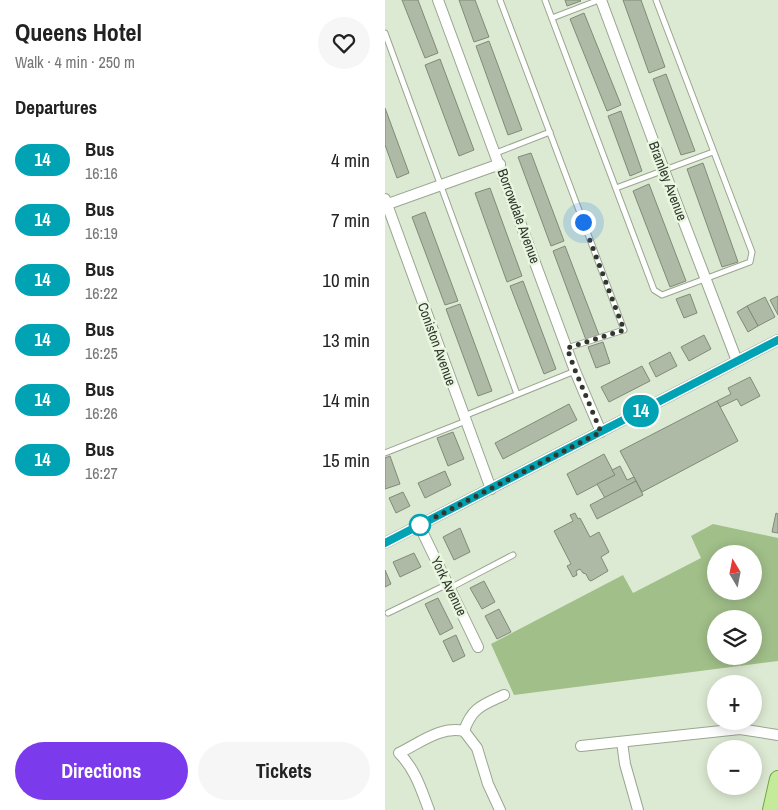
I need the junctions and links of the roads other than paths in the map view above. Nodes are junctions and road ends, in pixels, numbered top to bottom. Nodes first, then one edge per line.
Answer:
1 (438, 0) edge
2 (500, 0) edge
3 (545, 0) edge
4 (600, 0) edge
5 (657, 0) edge
6 (552, 18) junction
7 (385, 34) edge
8 (549, 132) junction
9 (713, 152) junction
10 (496, 153) junction
11 (500, 164) junction
12 (664, 170) junction
13 (441, 185) junction
14 (616, 188) junction
15 (386, 203) edge
16 (705, 279) junction
17 (778, 340) edge
18 (567, 348) junction
19 (737, 361) junction
20 (575, 370) junction
21 (517, 394) junction
22 (465, 418) junction
23 (601, 432) junction
24 (385, 453) edge
25 (491, 488) junction
26 (419, 525) junction
27 (386, 540) edge
28 (513, 555) dead end
29 (449, 586) junction
30 (387, 613) dead end
31 (478, 647) dead end
32 (504, 695) dead end
33 (464, 731) junction
34 (778, 735) edge
35 (622, 742) junction
36 (581, 746) dead end
37 (778, 778) edge
38 (429, 810) edge
39 (500, 810) edge
40 (638, 810) edge
41 (771, 810) edge

1 - 10 street, Borrowdale Avenue
2 - 8 lane
3 - 6 lane
4 - 6 lane
4 - 12 street, Bramley Avenue
5 - 9 lane
6 - 14 lane
7 - 13 lane
8 - 10 lane
8 - 18 lane
9 - 12 lane
9 - 16 lane
10 - 11 street, Borrowdale Avenue
11 - 13 street
11 - 18 street, Borrowdale Avenue
12 - 14 lane
12 - 16 street, Bramley Avenue
13 - 15 street
13 - 21 lane
14 - 16 lane
15 - 22 street, Coniston Avenue
16 - 19 street, Bramley Avenue
17 - 19 street
18 - 20 street, Borrowdale Avenue
19 - 23 street
20 - 21 lane
20 - 23 street, Borrowdale Avenue
21 - 22 lane
22 - 24 lane
22 - 25 street, Coniston Avenue
23 - 25 street
25 - 26 street
26 - 27 street
26 - 29 street, York Avenue
28 - 29 lane
29 - 30 lane
29 - 31 street, York Avenue
32 - 33 street
33 - 38 street
33 - 39 street
34 - 35 street
35 - 36 street
35 - 40 street
37 - 41 main road

